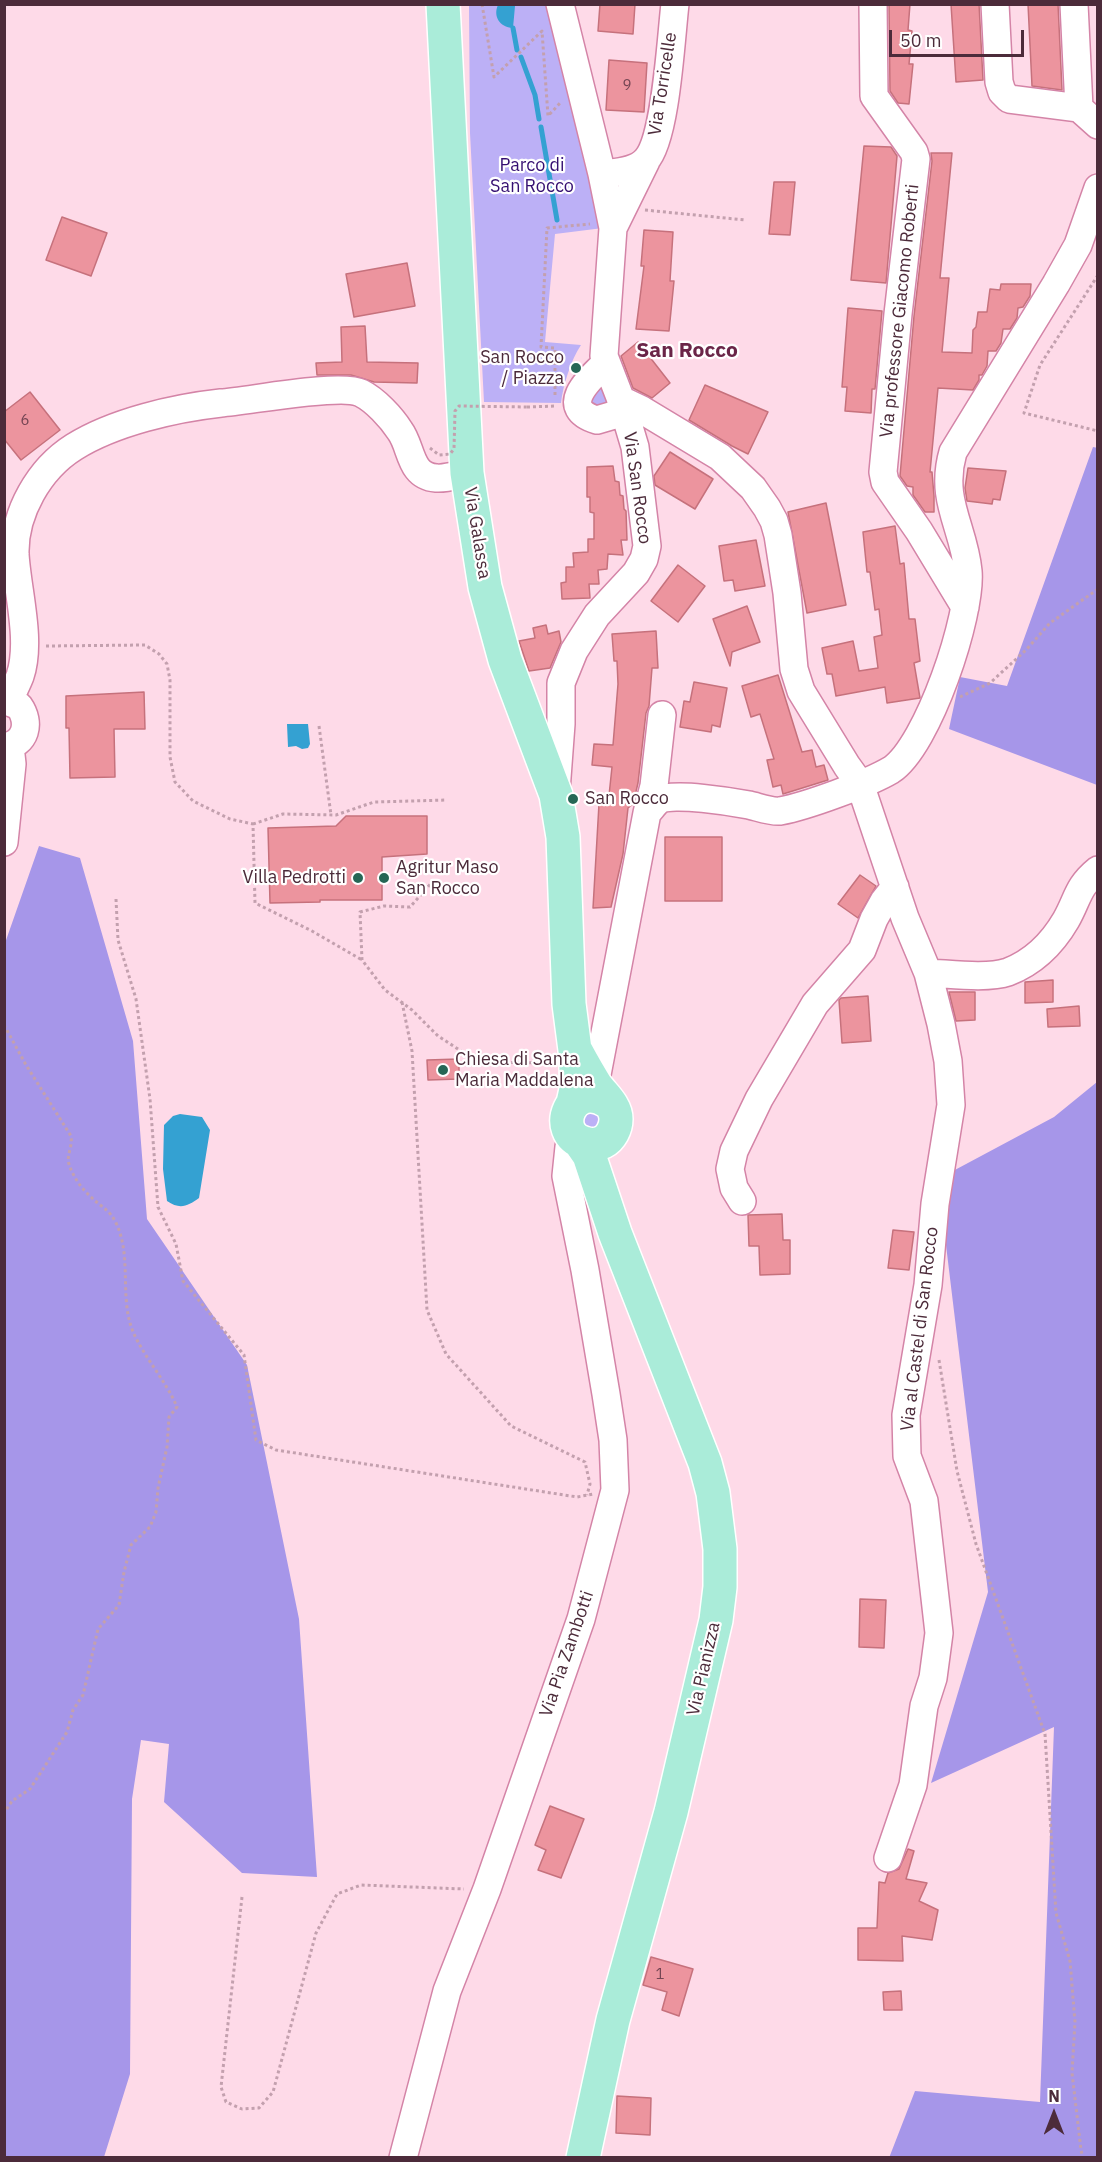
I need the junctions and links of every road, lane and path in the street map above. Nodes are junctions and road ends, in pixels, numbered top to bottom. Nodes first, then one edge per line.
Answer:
1 (443, 4) edge
2 (482, 4) edge
3 (560, 4) edge
4 (675, 4) edge
5 (873, 4) edge
6 (995, 4) edge
7 (1074, 4) edge
8 (562, 100) dead end
9 (1088, 117) edge
10 (646, 161) junction
11 (602, 174) junction
12 (1098, 188) edge
13 (610, 220) junction
14 (745, 220) dead end
15 (1098, 275) edge
16 (606, 363) junction
17 (622, 403) junction
18 (1098, 431) edge
19 (430, 448) dead end
20 (467, 473) junction
21 (1098, 589) edge
22 (965, 607) junction
23 (24, 646) junction
24 (7, 700) edge
25 (934, 709) junction
26 (662, 716) dead end
27 (319, 726) dead end
28 (7, 747) edge
29 (860, 784) junction
30 (556, 795) junction
31 (447, 800) dead end
32 (647, 813) junction
33 (331, 815) junction
34 (253, 824) junction
35 (4, 842) edge
36 (1098, 870) edge
37 (434, 880) dead end
38 (895, 887) junction
39 (116, 899) dead end
40 (362, 960) junction
41 (928, 973) junction
42 (402, 1002) junction
43 (4, 1025) edge
44 (604, 1033) junction
45 (584, 1074) junction
46 (588, 1139) junction
47 (742, 1201) dead end
48 (937, 1350) dead end
49 (615, 1490) junction
50 (587, 1495) junction
51 (4, 1813) edge
52 (888, 1858) dead end
53 (487, 1889) junction
54 (242, 1896) dead end
55 (403, 2157) edge
56 (583, 2157) edge
57 (1083, 2157) edge

1 - 20 main road, Via Galassa
2 - 8 path
3 - 11 street, Via San Rocco
4 - 10 street, Via Torricelle
5 - 22 street, Via professore Giacomo Roberti
6 - 9 street
7 - 9 street
10 - 11 street, Via Torricelle
10 - 13 street, Via Torricelle
11 - 13 street, Via San Rocco
12 - 22 street
13 - 14 path
13 - 16 street, Via San Rocco
13 - 19 path, bridge
15 - 18 path
16 - 17 street, Via San Rocco
16 - 17 street, Via San Rocco
17 - 29 street, Via al Castel di San Rocco
17 - 30 street, Via San Rocco
20 - 23 street
20 - 30 main road, Via Galassa
21 - 25 path
22 - 25 street
23 - 24 street
23 - 34 path
24 - 28 street
25 - 29 street
26 - 32 street
27 - 33 path
28 - 35 street
29 - 32 street
29 - 38 street, Via al Castel di San Rocco
30 - 45 main road, Via Galassa
31 - 33 path
32 - 44 street
33 - 34 path
34 - 40 path
36 - 41 street
37 - 40 path
38 - 41 street, Via al Castel di San Rocco
38 - 47 street
39 - 50 path
40 - 42 path
41 - 52 street, Via al Castel di San Rocco
42 - 45 path
42 - 50 path
43 - 51 path
44 - 45 street
44 - 45 street
45 - 46 main road, Via Pianizza
45 - 46 main road
46 - 49 street, Via Pia Zambotti
46 - 56 main road, Via Pianizza
48 - 57 path
49 - 50 path
49 - 53 street, Via Pia Zambotti
53 - 54 path
53 - 55 street, Via Pia Zambotti

